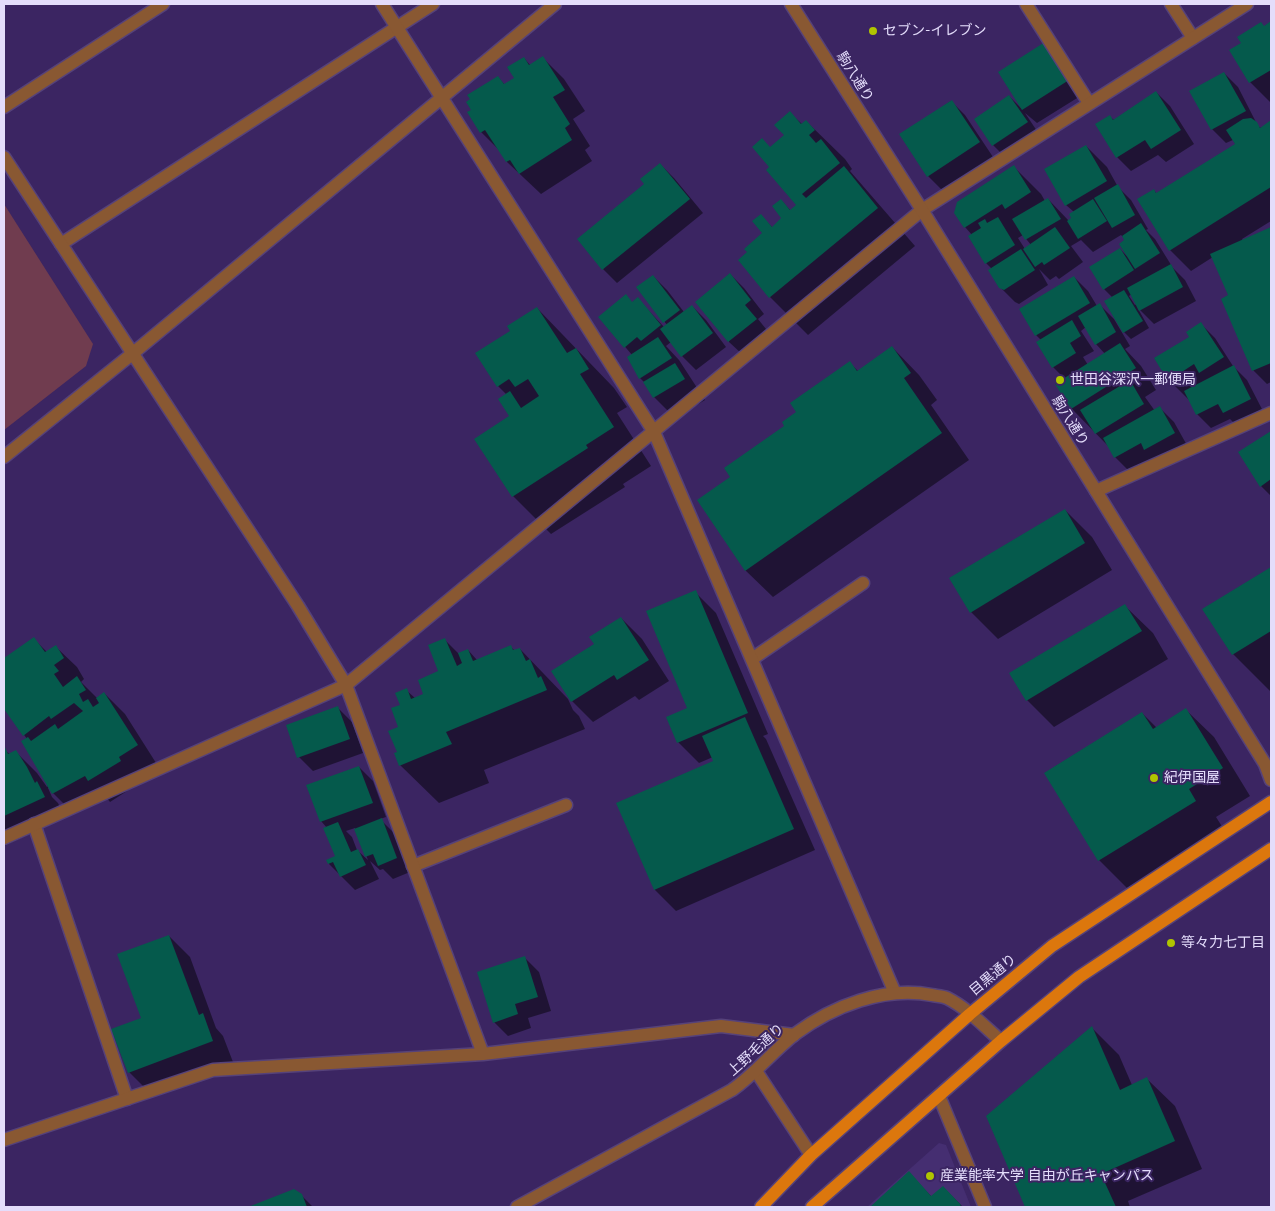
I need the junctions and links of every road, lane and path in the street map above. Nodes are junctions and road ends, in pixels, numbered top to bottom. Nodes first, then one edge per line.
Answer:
1 (163, 4) edge
2 (382, 4) edge
3 (433, 4) edge
4 (555, 4) edge
5 (791, 4) edge
6 (1026, 4) edge
7 (1171, 4) edge
8 (1247, 4) edge
9 (397, 27) junction
10 (1193, 38) junction
11 (442, 97) junction
12 (1089, 103) junction
13 (4, 107) edge
14 (4, 157) edge
15 (922, 210) junction
16 (60, 244) junction
17 (132, 354) junction
18 (1271, 413) edge
19 (654, 432) junction
20 (4, 457) edge
21 (1096, 490) junction
22 (863, 583) dead end
23 (752, 659) junction
24 (346, 685) junction
25 (1271, 780) edge
26 (1271, 802) edge
27 (566, 805) dead end
28 (34, 824) junction
29 (4, 838) edge
30 (1271, 849) edge
31 (413, 866) junction
32 (895, 993) junction
33 (970, 1014) junction
34 (794, 1035) junction
35 (1001, 1040) junction
36 (483, 1054) junction
37 (756, 1071) junction
38 (939, 1096) junction
39 (127, 1099) junction
40 (4, 1140) edge
41 (811, 1155) junction
42 (518, 1207) edge
43 (761, 1207) edge
44 (812, 1207) edge
45 (986, 1207) edge

1 - 13 street
2 - 9 street
3 - 9 street
4 - 11 street
5 - 15 street, 駒八通り
6 - 12 street
7 - 10 street
8 - 10 street
9 - 11 street
9 - 16 street
10 - 12 street
11 - 17 street
11 - 19 street
12 - 15 street
14 - 16 street
15 - 19 street
15 - 21 street, 駒八通り
16 - 17 street
17 - 20 street
17 - 24 street
18 - 21 street
19 - 23 street
19 - 24 street
21 - 25 street, 駒八通り
22 - 23 street
23 - 32 street
24 - 28 street
24 - 31 street
26 - 33 main road, 目黒通り
27 - 31 street
28 - 29 street
28 - 39 street
30 - 35 main road
31 - 36 street
32 - 33 street, 上野毛通り
32 - 34 street, 上野毛通り
33 - 35 street, 上野毛通り
33 - 41 main road, 目黒通り
34 - 36 street
34 - 37 street, 上野毛通り
35 - 38 main road
36 - 39 street
37 - 41 street
37 - 42 street, 上野毛通り
38 - 44 main road
38 - 45 street
39 - 40 street
41 - 43 main road, 目黒通り

